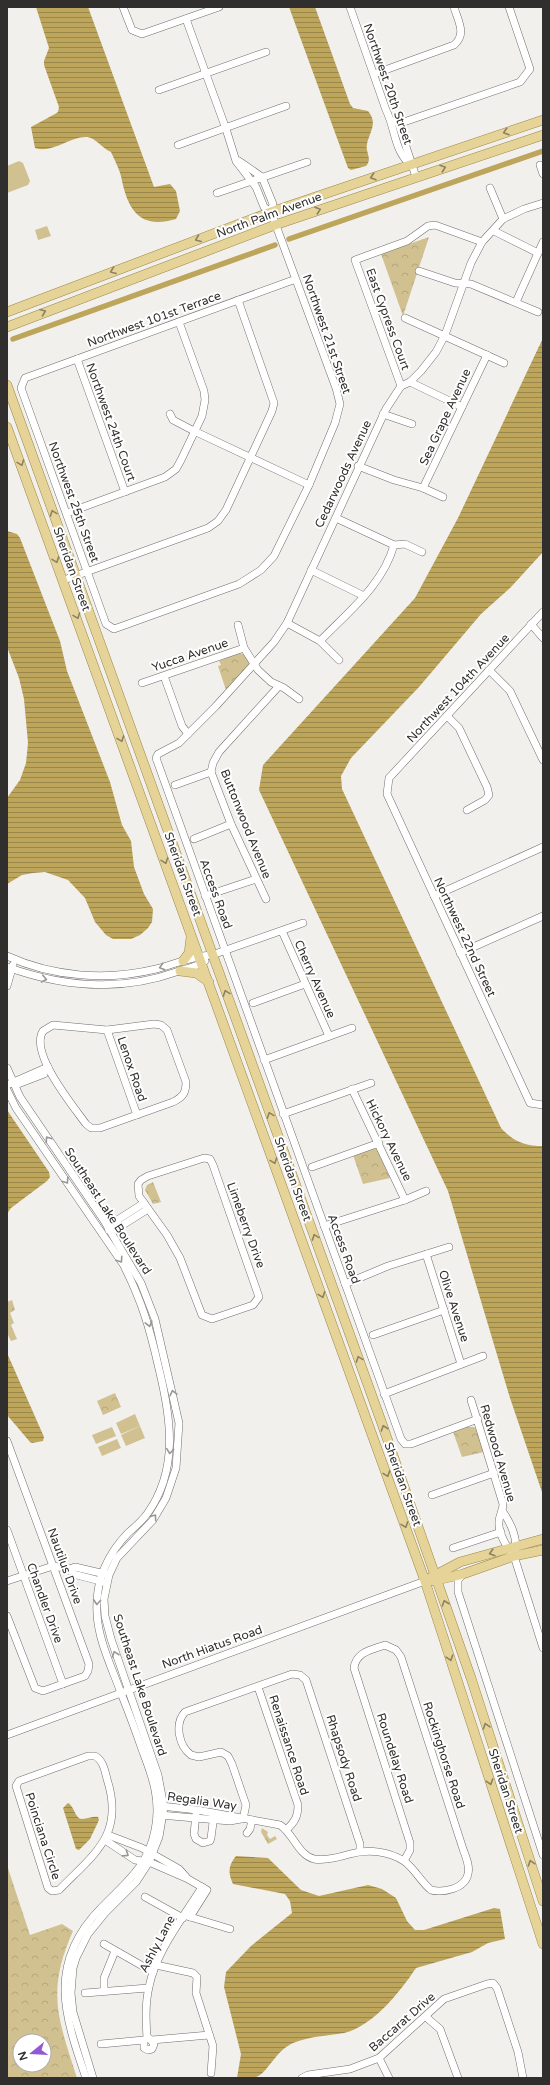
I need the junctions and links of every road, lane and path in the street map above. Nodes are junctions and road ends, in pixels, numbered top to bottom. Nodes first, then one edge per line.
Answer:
1 (123, 7) edge
2 (219, 7) edge
3 (350, 7) edge
4 (454, 7) edge
5 (509, 7) edge
6 (186, 19) junction
7 (266, 52) dead end
8 (206, 74) junction
9 (374, 74) junction
10 (159, 90) dead end
11 (286, 106) dead end
12 (543, 120) edge
13 (397, 122) junction
14 (226, 129) junction
15 (543, 135) edge
16 (178, 145) dead end
17 (232, 147) junction
18 (307, 162) dead end
19 (410, 164) junction
20 (540, 165) dead end
21 (543, 174) edge
22 (262, 177) junction
23 (416, 177) junction
24 (252, 181) junction
25 (267, 186) junction
26 (490, 188) dead end
27 (257, 189) junction
28 (217, 193) dead end
29 (543, 203) edge
30 (271, 212) junction
31 (503, 219) junction
32 (276, 225) junction
33 (494, 231) junction
34 (482, 242) junction
35 (543, 242) edge
36 (538, 253) junction
37 (419, 271) dead end
38 (296, 279) junction
39 (465, 284) junction
40 (238, 300) junction
41 (516, 302) junction
42 (7, 312) edge
43 (538, 312) dead end
44 (405, 318) dead end
45 (179, 322) junction
46 (7, 327) edge
47 (445, 335) junction
48 (487, 355) junction
49 (77, 359) junction
50 (504, 363) dead end
51 (410, 382) junction
52 (21, 383) joint
53 (7, 385) edge
54 (401, 386) junction
55 (462, 407) junction
56 (170, 414) dead end
57 (383, 414) junction
58 (412, 424) dead end
59 (7, 427) edge
60 (194, 431) junction
61 (251, 457) junction
62 (358, 466) junction
63 (309, 485) junction
64 (423, 488) junction
65 (125, 492) junction
66 (443, 497) dead end
67 (67, 513) junction
68 (336, 518) junction
69 (394, 545) junction
70 (422, 552) dead end
71 (311, 570) junction
72 (88, 572) junction
73 (76, 576) junction
74 (64, 580) junction
75 (364, 596) junction
76 (543, 612) edge
77 (287, 623) junction
78 (531, 624) junction
79 (238, 625) dead end
80 (109, 627) joint
81 (543, 638) edge
82 (320, 641) junction
83 (244, 648) junction
84 (339, 660) dead end
85 (254, 664) junction
86 (489, 670) junction
87 (164, 676) junction
88 (142, 683) dead end
89 (280, 686) junction
90 (299, 699) dead end
91 (447, 716) junction
92 (188, 734) junction
93 (156, 758) joint
94 (543, 760) edge
95 (211, 772) junction
96 (389, 778) joint
97 (175, 785) dead end
98 (468, 810) dead end
99 (232, 824) junction
100 (194, 839) dead end
101 (185, 842) junction
102 (173, 847) junction
103 (543, 847) edge
104 (256, 879) junction
105 (205, 896) junction
106 (434, 896) junction
107 (266, 899) dead end
108 (543, 916) edge
109 (303, 923) dead end
110 (282, 931) junction
111 (191, 932) junction
112 (224, 951) junction
113 (460, 953) junction
114 (212, 955) junction
115 (10, 958) edge
116 (201, 960) junction
117 (183, 961) junction
118 (9, 967) edge
119 (180, 971) junction
120 (209, 982) junction
121 (305, 984) junction
122 (7, 986) edge
123 (253, 1004) dead end
124 (352, 1028) dead end
125 (107, 1030) junction
126 (329, 1036) junction
127 (264, 1060) junction
128 (7, 1068) edge
129 (48, 1069) junction
130 (371, 1083) dead end
131 (10, 1084) edge
132 (352, 1089) junction
133 (7, 1090) edge
134 (543, 1105) edge
135 (283, 1114) junction
136 (137, 1115) junction
137 (379, 1143) junction
138 (312, 1167) dead end
139 (292, 1174) junction
140 (280, 1179) junction
141 (426, 1191) dead end
142 (405, 1200) junction
143 (146, 1206) junction
144 (324, 1226) junction
145 (109, 1230) junction
146 (102, 1234) junction
147 (449, 1247) dead end
148 (426, 1254) junction
149 (345, 1284) junction
150 (444, 1310) junction
151 (373, 1336) dead end
152 (483, 1356) dead end
153 (461, 1364) junction
154 (384, 1394) junction
155 (372, 1396) junction
156 (471, 1400) dead end
157 (360, 1401) junction
158 (478, 1419) junction
159 (7, 1441) edge
160 (494, 1473) junction
161 (432, 1495) dead end
162 (503, 1512) junction
163 (7, 1530) edge
164 (501, 1532) junction
165 (543, 1539) edge
166 (516, 1545) junction
167 (453, 1548) dead end
168 (507, 1548) junction
169 (543, 1550) edge
170 (514, 1556) junction
171 (53, 1566) junction
172 (463, 1574) junction
173 (23, 1576) junction
174 (104, 1578) junction
175 (436, 1578) junction
176 (7, 1581) edge
177 (425, 1581) junction
178 (7, 1616) edge
179 (543, 1648) edge
180 (355, 1660) joint
181 (62, 1684) junction
182 (258, 1687) junction
183 (124, 1692) junction
184 (7, 1734) edge
185 (161, 1806) junction
186 (197, 1810) junction
187 (160, 1815) junction
188 (214, 1816) junction
189 (195, 1818) junction
190 (243, 1819) junction
191 (252, 1820) junction
192 (287, 1829) junction
193 (247, 1833) dead end
194 (106, 1838) junction
195 (360, 1852) junction
196 (543, 1855) edge
197 (148, 1858) junction
198 (404, 1861) junction
199 (145, 1897) dead end
200 (543, 1900) edge
201 (186, 1917) junction
202 (230, 1929) dead end
203 (104, 1944) dead end
204 (543, 1944) edge
205 (115, 1951) junction
206 (156, 1965) junction
207 (153, 1972) junction
208 (148, 1988) junction
209 (104, 1991) junction
210 (85, 1993) dead end
211 (426, 2017) junction
212 (209, 2035) junction
213 (148, 2040) junction
214 (101, 2044) dead end
215 (379, 2058) junction
216 (211, 2073) dead end
217 (86, 2078) edge
218 (93, 2078) edge
219 (302, 2078) edge
220 (389, 2078) edge
221 (458, 2078) edge
222 (523, 2078) edge

1 - 6 street
2 - 6 street
3 - 9 street, Northwest 20th Street
4 - 9 street
5 - 13 street
6 - 8 street, Northwest 21st Street
7 - 8 street
8 - 10 street
8 - 14 street, Northwest 21st Street
9 - 13 street, Northwest 20th Street
11 - 14 street
12 -> 19 main road, North Palm Avenue
13 - 19 street, Northwest 20th Street
13 - 19 street, Northwest 20th Street
14 - 16 street
14 - 17 street, Northwest 21st Street
23 -> 15 main road, North Palm Avenue
17 - 22 street, Northwest 21st Street
17 - 24 street, Northwest 21st Street
18 - 22 street
19 - 23 street, Northwest 20th Street
19 -> 30 main road, North Palm Avenue
20 - 21 street
22 - 24 street
22 - 25 street, Northwest 21st Street
32 -> 23 main road, North Palm Avenue
24 - 27 street, Northwest 21st Street
24 - 28 street
25 - 27 street
25 - 30 street, Northwest 21st Street
26 - 31 street
27 - 30 street, Northwest 21st Street
29 - 31 street
30 - 32 street, Northwest 21st Street
30 -> 42 main road, North Palm Avenue
31 - 33 street
32 - 38 street, Northwest 21st Street
46 -> 32 main road, North Palm Avenue
33 - 34 street
33 - 36 street
34 - 39 street
34 - 54 street, East Cypress Court
35 - 36 street
36 - 41 street
37 - 39 street
38 - 40 street, Northwest 101st Terrace
38 - 63 street, Northwest 21st Street
39 - 41 street
39 - 47 street
40 - 45 street, Northwest 101st Terrace
40 - 61 street
41 - 43 street
44 - 47 street
45 - 49 street, Northwest 101st Terrace
45 - 60 street
47 - 48 street
47 - 51 street
48 - 50 street
48 - 55 street, Sea Grape Avenue
49 - 52 street, Northwest 101st Terrace
49 - 65 street, Northwest 24th Court
51 - 54 street
51 - 55 street
52 - 67 street, Northwest 25th Street
73 -> 53 main road, Sheridan Street
54 - 57 street, Cedarwoods Avenue
55 - 64 street, Sea Grape Avenue
56 - 60 street
57 - 58 street
57 - 62 street, Cedarwoods Avenue
59 -> 74 main road, Sheridan Street
60 - 61 street
60 - 65 street
61 - 63 street
61 - 72 street
62 - 64 street
62 - 68 street, Cedarwoods Avenue
63 - 80 street, Northwest 21st Street
64 - 66 street
65 - 67 street
67 - 72 street, Northwest 25th Street
68 - 69 street
68 - 71 street, Cedarwoods Avenue
69 - 70 street
69 - 75 street
71 - 75 street
71 - 77 street, Cedarwoods Avenue
72 - 73 street
72 - 80 street, Northwest 25th Street
73 - 74 street
73 - 102 main road, Sheridan Street
74 -> 111 main road, Sheridan Street
75 - 82 street
76 - 78 street, Northwest 104th Avenue
77 - 82 street
77 - 85 street, Cedarwoods Avenue
78 - 81 street
78 - 86 street, Northwest 104th Avenue
79 - 83 street
82 - 84 street
83 - 85 street
83 - 87 street, Yucca Avenue
85 - 89 street
85 - 92 street, Cedarwoods Avenue
86 - 91 street, Northwest 104th Avenue
86 - 94 street
87 - 88 street, Yucca Avenue
87 - 92 street
89 - 90 street
89 - 95 street, Buttonwood Avenue
91 - 96 street, Northwest 104th Avenue
91 - 98 street
92 - 93 street, Cedarwoods Avenue
93 - 101 street, Access Road
95 - 97 street
95 - 99 street, Buttonwood Avenue
96 - 106 street, Northwest 22nd Street
99 - 100 street
99 - 104 street, Buttonwood Avenue
101 - 102 street
101 - 105 street, Access Road
102 - 114 main road, Sheridan Street
103 - 106 street
104 - 105 street
104 - 107 street, Buttonwood Avenue
105 - 112 street, Access Road
106 - 113 street, Northwest 22nd Street
108 - 113 street
109 - 110 street
110 - 112 street
110 - 121 street, Cherry Avenue
111 - 116 main road, Sheridan Street
111 - 117 main road
112 - 114 street
112 - 127 street, Access Road
113 - 134 street, Northwest 22nd Street
114 - 116 street
139 -> 114 main road, Sheridan Street
117 -> 115 street
115 - 118 street
116 - 117 street
116 - 119 street
116 - 120 main road, Sheridan Street
118 -> 119 street
118 - 122 street
119 - 120 main road
120 -> 140 main road, Sheridan Street
121 - 123 street
121 - 126 street, Cherry Avenue
124 - 126 street
125 - 129 street
125 - 136 street, Lenox Road
125 - 136 street
126 - 127 street
127 - 135 street, Access Road
128 - 131 street, Southeast Lake Boulevard
129 - 131 street
129 - 136 street
130 - 132 street
145 -> 131 street, Southeast Lake Boulevard
132 - 135 street
132 - 137 street, Hickory Avenue
133 -> 146 street, Southeast Lake Boulevard
135 - 144 street, Access Road
137 - 138 street
137 - 142 street, Hickory Avenue
139 - 140 main road
155 -> 139 main road, Sheridan Street
140 -> 157 main road, Sheridan Street
141 - 142 street
142 - 144 street
143 - 143 street, Limeberry Drive
143 - 145 street
144 - 149 street, Access Road
145 - 146 street
174 -> 145 street, Southeast Lake Boulevard
146 -> 174 street, Southeast Lake Boulevard
147 - 148 street
148 - 149 street
148 - 150 street, Olive Avenue
149 - 154 street, Access Road
150 - 151 street
150 - 153 street, Olive Avenue
152 - 153 street
153 - 154 street
154 - 158 street, Access Road
155 - 157 main road
175 -> 155 main road, Sheridan Street
156 - 158 street, Redwood Avenue
157 -> 177 main road, Sheridan Street
158 - 160 street, Redwood Avenue
159 - 171 street, Nautilus Drive
160 - 161 street
160 - 162 street, Redwood Avenue
162 - 164 street, Redwood Avenue
162 - 166 street, Redwood Avenue
163 - 173 street, Chandler Drive
164 - 167 street
164 - 168 street, Redwood Avenue
165 - 166 main road, North Hiatus Road
166 - 168 main road, North Hiatus Road
166 - 170 street, Redwood Avenue
168 - 170 street, Redwood Avenue
168 -> 175 main road, North Hiatus Road
169 - 170 main road, North Hiatus Road
170 - 172 main road, North Hiatus Road
170 - 179 street
171 - 173 street
171 - 174 street
171 - 181 street, Nautilus Drive
172 - 175 main road, North Hiatus Road
172 - 196 street, Sheridan Street
173 - 176 street
173 - 181 street, Chandler Drive
174 - 183 street, Southeast Lake Boulevard
175 - 177 main road, North Hiatus Road
200 -> 175 main road, Sheridan Street
177 - 183 street, North Hiatus Road
177 -> 204 main road, Sheridan Street
178 - 181 street
180 - 198 street, Roundelay Road
180 - 198 street, Rockinghorse Road
182 - 190 street
182 - 192 street, Renaissance Road
182 - 195 street, Rhapsody Road
183 - 184 street, North Hiatus Road
183 - 185 street, Southeast Lake Boulevard
185 - 186 street, Regalia Way
185 - 187 street, Southeast Lake Boulevard
186 - 188 street, Regalia Way
186 - 189 street
187 - 189 street, Regalia Way
187 - 197 street, Southeast Lake Boulevard
188 - 189 street, Regalia Way
188 - 189 street
188 - 190 street, Regalia Way
190 - 191 street, Regalia Way
191 - 192 street, Regalia Way
191 - 193 street
192 - 195 street
194 - 194 street, Poinciana Circle
194 - 197 street
194 -> 197 street
195 - 198 street
197 - 201 street, Ashly Lane
197 - 217 street, Southeast Lake Boulevard
197 - 218 street, Southeast Lake Boulevard
199 - 201 street
201 - 202 street
201 - 206 street, Ashly Lane
203 - 205 street
205 - 207 street
205 - 209 street
206 - 207 street, Ashly Lane
206 - 212 street
207 - 208 street, Ashly Lane
208 - 209 street
208 - 213 street, Ashly Lane
209 - 210 street
211 - 215 street, Baccarat Drive
211 - 221 street
211 - 222 street, Baccarat Drive
212 - 213 street
212 - 216 street
213 - 214 street
215 - 219 street, Baccarat Drive
215 - 220 street

